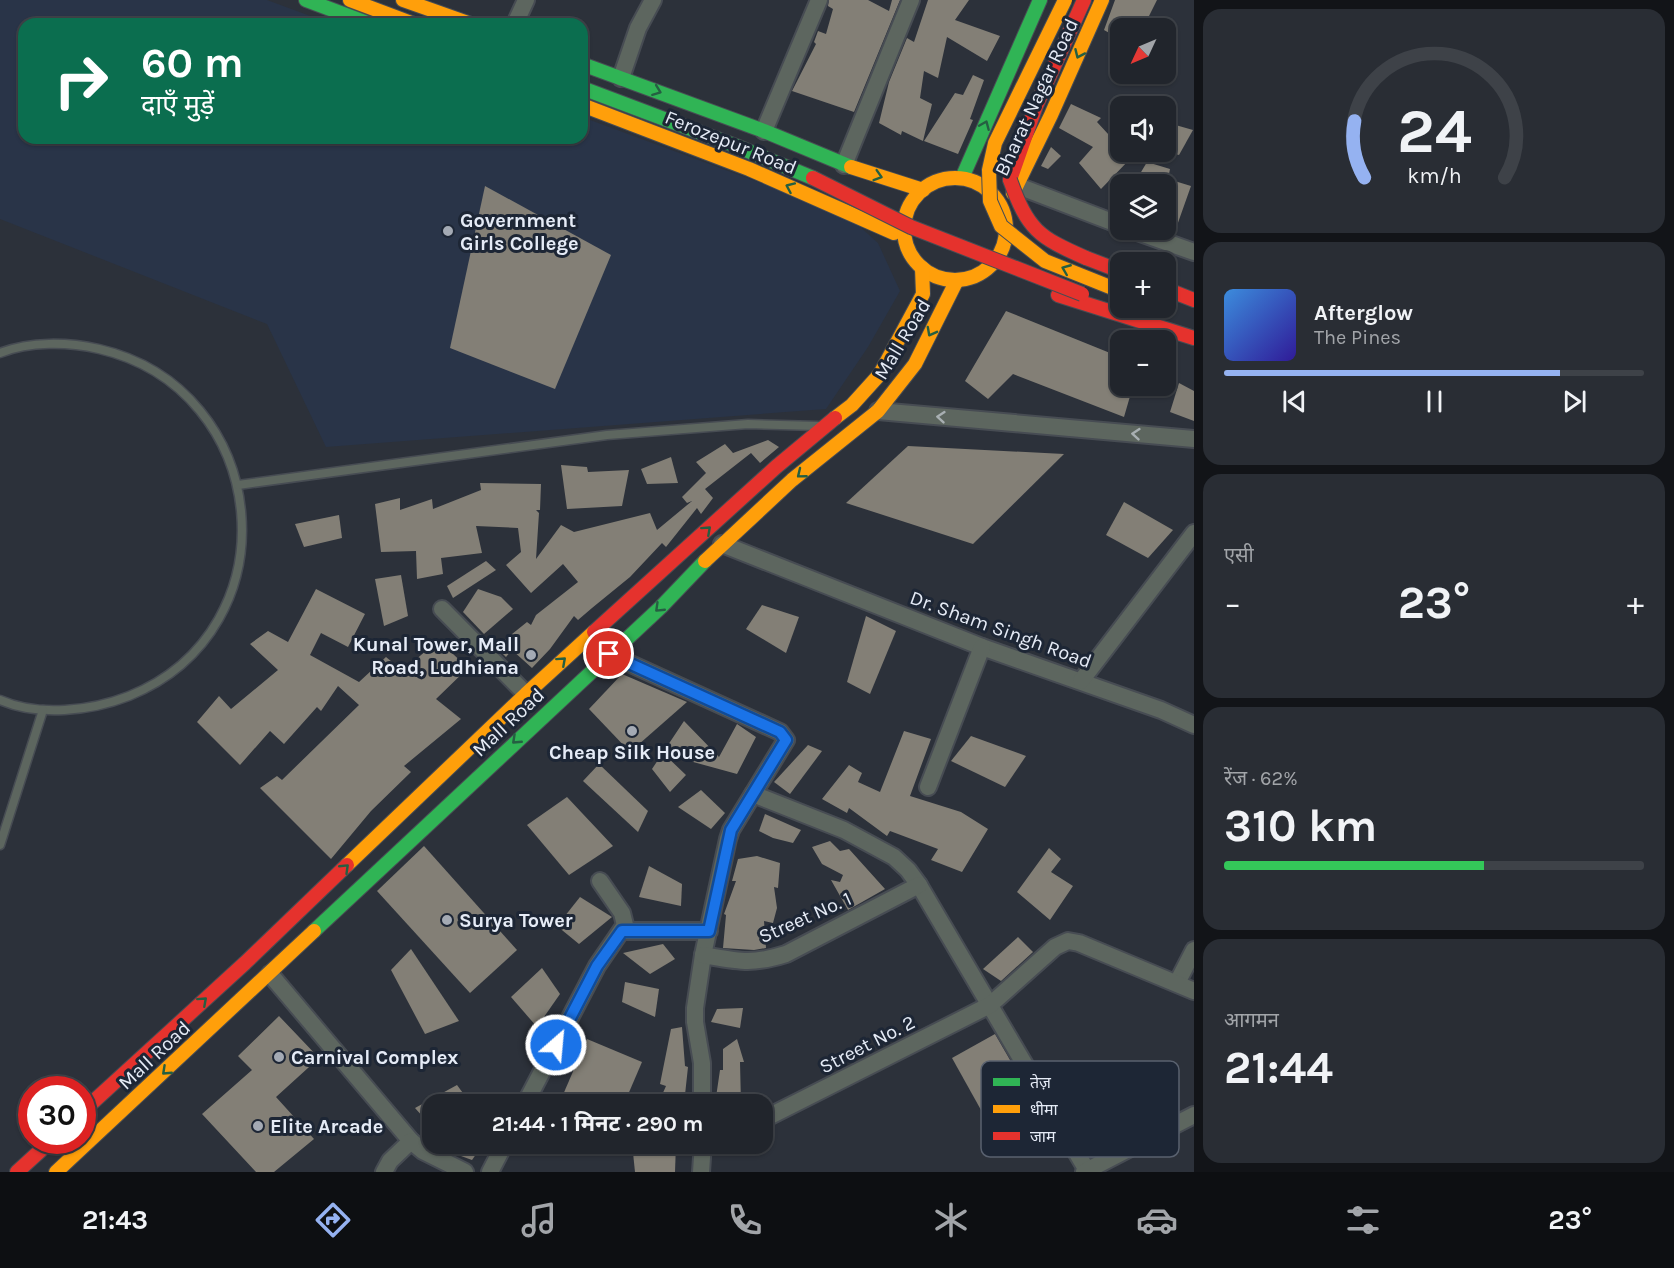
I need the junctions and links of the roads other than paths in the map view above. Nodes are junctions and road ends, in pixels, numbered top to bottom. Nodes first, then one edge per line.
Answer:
1 (306, 0) edge
2 (350, 0) edge
3 (403, 0) edge
4 (526, 0) edge
5 (653, 0) edge
6 (819, 0) edge
7 (911, 0) edge
8 (1040, 0) edge
9 (1065, 0) edge
10 (1084, 0) edge
11 (1102, 0) edge
12 (421, 3) edge
13 (354, 18) edge
14 (398, 18) edge
15 (457, 18) edge
16 (518, 18) edge
17 (588, 66) edge
18 (621, 78) junction
19 (588, 90) edge
20 (588, 107) edge
21 (764, 131) junction
22 (839, 163) junction
23 (962, 178) junction
24 (1014, 183) junction
25 (923, 190) junction
26 (816, 199) junction
27 (999, 209) junction
28 (1110, 221) edge
29 (905, 237) junction
30 (1160, 240) edge
31 (1194, 252) edge
32 (1110, 257) edge
33 (1110, 267) edge
34 (922, 268) junction
35 (994, 275) junction
36 (957, 280) junction
37 (1176, 283) edge
38 (1110, 287) edge
39 (1194, 289) edge
40 (1176, 293) edge
41 (1194, 300) edge
42 (1110, 301) edge
43 (1194, 338) edge
44 (0, 353) edge
45 (878, 411) junction
46 (828, 426) junction
47 (1194, 439) edge
48 (238, 485) junction
49 (1194, 533) edge
50 (722, 544) junction
51 (442, 609) dead end
52 (982, 647) junction
53 (609, 654) junction
54 (1081, 681) junction
55 (526, 694) junction
56 (0, 700) edge
57 (43, 710) junction
58 (1194, 725) edge
59 (928, 787) dead end
60 (753, 794) junction
61 (0, 845) edge
62 (600, 881) dead end
63 (920, 885) junction
64 (622, 931) junction
65 (709, 931) junction
66 (1194, 950) edge
67 (703, 955) junction
68 (270, 974) junction
69 (1177, 983) junction
70 (1194, 991) edge
71 (990, 1005) junction
72 (1022, 1061) edge
73 (530, 1094) edge
74 (702, 1094) edge
75 (96, 1099) edge
76 (773, 1114) edge
77 (1194, 1115) edge
78 (1179, 1123) edge
79 (411, 1141) junction
80 (37, 1154) edge
81 (499, 1154) edge
82 (705, 1154) edge
83 (1078, 1157) edge
84 (1113, 1157) edge
85 (1086, 1171) edge
86 (17, 1172) edge
87 (56, 1172) edge
88 (384, 1172) edge
89 (465, 1172) edge
90 (490, 1172) edge
91 (701, 1172) edge

1 - 13 main road
2 - 14 main road
3 - 12 main road
4 - 16 street
5 - 18 street
6 - 21 street
7 - 22 street
23 -> 8 main road, Bharat Nagar Road
9 - 27 main road, bridge
10 - 24 main road
11 -> 24 main road, Bharat Nagar Road
12 - 15 main road
17 - 18 main road
18 -> 21 main road
19 - 42 main road, Ferozepur Road, bridge
26 -> 20 main road, Ferozepur Road
21 - 22 main road
22 -> 25 main road
22 - 26 main road
23 - 25 main road
23 - 27 main road
24 - 27 main road, Bharat Nagar Road
24 - 28 street
24 - 33 main road, bridge
25 - 29 main road
26 - 29 main road, Ferozepur Road
27 - 32 main road
27 - 35 main road
38 -> 27 main road, bridge
29 - 34 main road
30 - 31 street
34 - 36 main road
34 - 46 main road, Mall Road
35 - 36 main road
35 - 43 main road
36 -> 45 main road, Mall Road
37 - 39 main road
40 - 41 main road
44 - 48 lane
47 -> 45 street
45 -> 50 main road, Mall Road
46 - 48 lane
55 -> 46 main road, Mall Road
48 - 57 lane
49 - 54 street
50 - 52 street, Dr. Sham Singh Road
50 -> 53 main road, Mall Road
51 - 55 street
52 - 54 street, Dr. Sham Singh Road
52 - 59 street
53 - 60 street
53 -> 68 main road, Mall Road
54 - 58 street, Dr. Sham Singh Road
75 -> 55 main road, Mall Road
56 - 57 lane
57 - 61 lane
60 - 63 street
60 - 65 street
62 - 64 street
63 - 67 street, Street No. 1
63 - 71 street
64 - 65 street
64 - 73 street
65 - 67 street
66 - 69 street
67 - 74 street
68 - 79 street
68 -> 87 main road, Mall Road
69 - 70 street
69 - 71 street, Street No. 2
71 - 72 street
71 - 76 street, Street No. 2
77 - 78 street
79 - 88 street
79 - 89 street
80 - 86 main road
81 - 90 street
82 - 91 street
83 - 85 street
84 - 85 street

